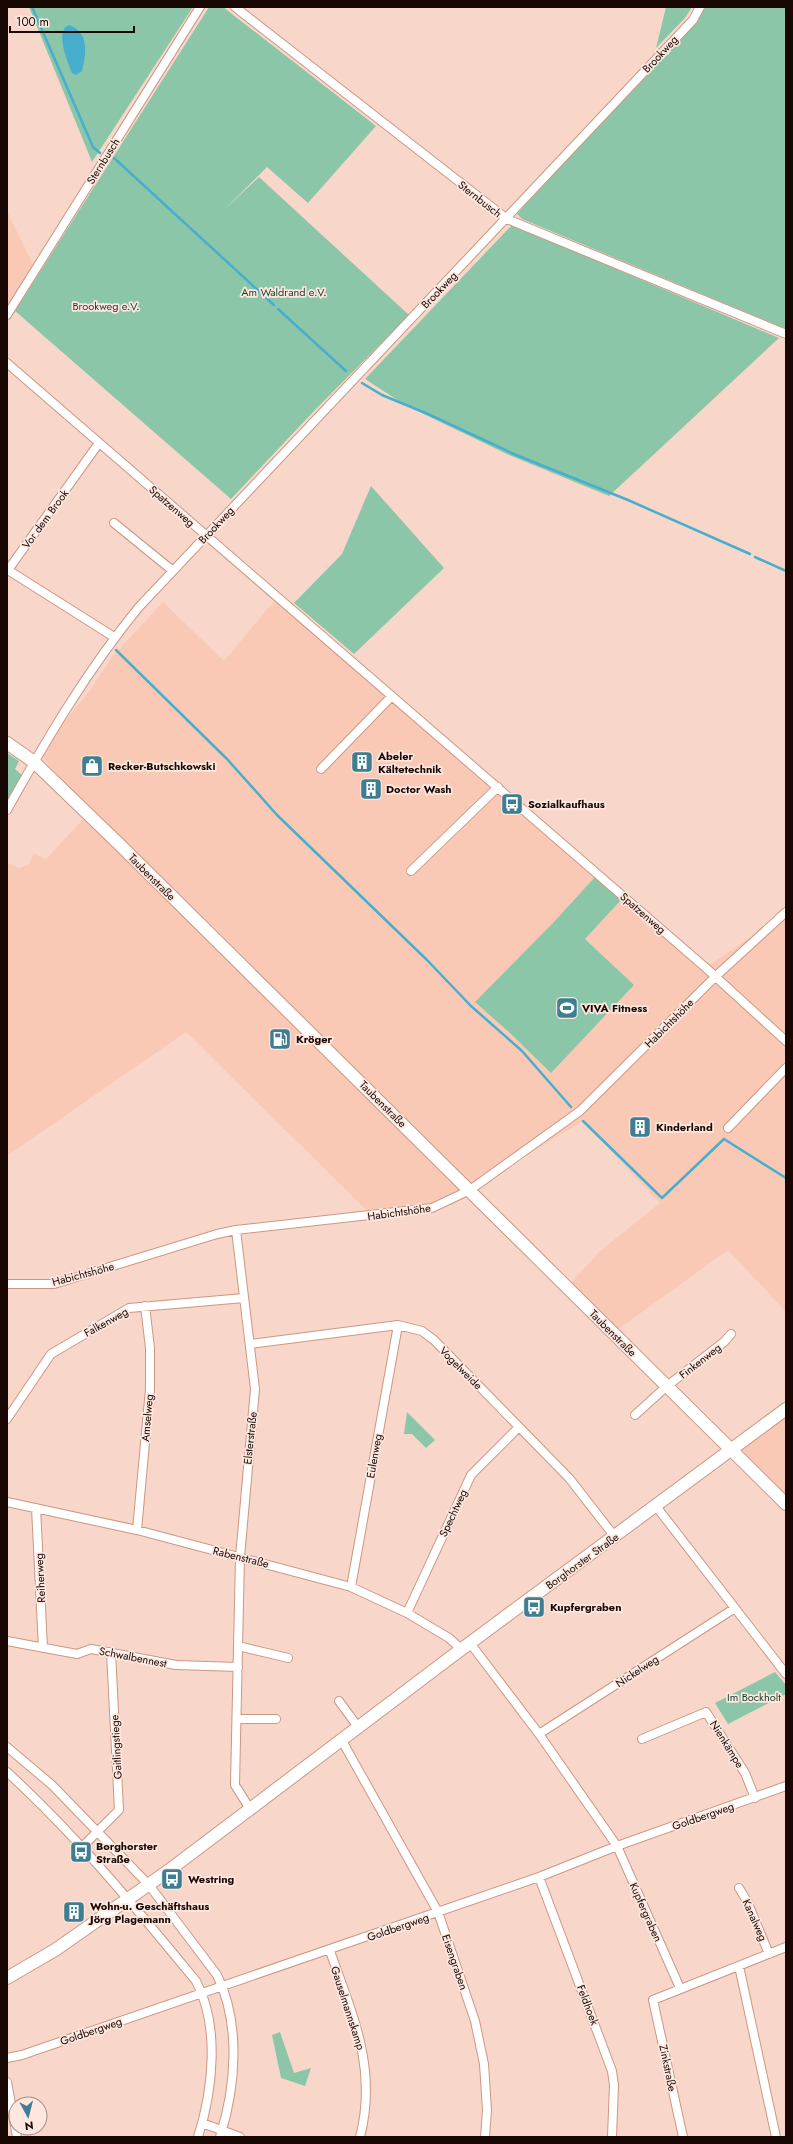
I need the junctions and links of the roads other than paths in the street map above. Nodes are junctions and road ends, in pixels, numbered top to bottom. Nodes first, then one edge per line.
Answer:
1 (200, 7) edge
2 (235, 7) edge
3 (700, 7) edge
4 (507, 219) junction
5 (7, 315) edge
6 (786, 334) edge
7 (7, 363) edge
8 (99, 443) junction
9 (114, 522) dead end
10 (206, 535) junction
11 (173, 571) junction
12 (114, 637) junction
13 (392, 696) junction
14 (7, 743) edge
15 (34, 762) junction
16 (321, 769) dead end
17 (498, 787) junction
18 (7, 810) edge
19 (411, 871) dead end
20 (786, 912) edge
21 (716, 976) junction
22 (786, 1041) edge
23 (786, 1068) edge
24 (728, 1128) dead end
25 (470, 1190) junction
26 (236, 1230) junction
27 (7, 1284) edge
28 (244, 1298) junction
29 (146, 1306) junction
30 (398, 1325) junction
31 (731, 1334) dead end
32 (250, 1344) junction
33 (667, 1386) junction
34 (786, 1409) edge
35 (635, 1416) dead end
36 (7, 1419) edge
37 (519, 1426) junction
38 (731, 1449) junction
39 (7, 1502) edge
40 (786, 1504) edge
41 (655, 1505) junction
42 (36, 1508) junction
43 (137, 1530) junction
44 (615, 1537) junction
45 (240, 1557) junction
46 (351, 1587) junction
47 (735, 1608) junction
48 (408, 1613) junction
49 (7, 1640) edge
50 (238, 1646) junction
51 (466, 1646) junction
52 (43, 1648) junction
53 (111, 1652) junction
54 (288, 1658) dead end
55 (238, 1667) junction
56 (786, 1674) edge
57 (339, 1701) dead end
58 (237, 1719) junction
59 (276, 1719) dead end
60 (358, 1727) junction
61 (539, 1734) junction
62 (341, 1739) junction
63 (642, 1739) dead end
64 (7, 1747) edge
65 (7, 1772) edge
66 (786, 1786) edge
67 (755, 1798) junction
68 (250, 1809) junction
69 (96, 1831) junction
70 (617, 1846) junction
71 (82, 1847) junction
72 (539, 1878) junction
73 (149, 1885) junction
74 (739, 1888) dead end
75 (129, 1900) junction
76 (438, 1912) junction
77 (786, 1947) edge
78 (330, 1950) junction
79 (769, 1954) junction
80 (739, 1966) junction
81 (7, 1978) edge
82 (222, 1986) junction
83 (680, 1988) junction
84 (202, 1993) junction
85 (7, 2058) edge
86 (7, 2082) edge
87 (202, 2123) junction
88 (221, 2134) edge
89 (17, 2137) edge
90 (198, 2137) edge
91 (240, 2137) edge
92 (360, 2137) edge
93 (486, 2137) edge
94 (612, 2137) edge
95 (683, 2137) edge
96 (776, 2137) edge

1 - 5 street, Sternbusch
2 - 4 street, Sternbusch
3 - 4 street, Brookweg
4 - 6 street, Sternbusch
4 - 10 street, Brookweg
7 - 8 street, Spatzenweg
8 - 10 street, Spatzenweg
8 - 12 street, Vor dem Brook
9 - 11 street
10 - 11 street, Brookweg
10 - 13 street, Spatzenweg
11 - 12 street, Brookweg
12 - 15 street, Brookweg
13 - 16 street
13 - 17 street, Spatzenweg
14 - 15 street, Taubenstraße
15 - 18 street, Brookweg
15 - 25 street, Taubenstraße
17 - 19 street
17 - 21 street, Spatzenweg
20 - 21 street, Habichtshöhe
21 - 22 street, Spatzenweg
21 - 25 street, Habichtshöhe
23 - 24 street
25 - 26 street, Habichtshöhe
25 - 33 street, Taubenstraße
26 - 27 street, Habichtshöhe
26 - 28 street, Elsterstraße
28 - 29 street, Falkenweg
28 - 32 street, Elsterstraße
29 - 36 street, Falkenweg
29 - 43 street, Amselweg
30 - 32 street, Vogelweide
30 - 37 street, Vogelweide
30 - 46 street, Eulenweg
31 - 33 street, Finkenweg
32 - 45 street, Elsterstraße
33 - 35 street, Finkenweg
33 - 38 street, Taubenstraße
34 - 38 street, Borghorster Straße
37 - 44 street, Vogelweide
37 - 48 street, Spechtweg
38 - 40 street, Taubenstraße
38 - 41 street, Borghorster Straße
39 - 42 street, Rabenstraße
41 - 44 street, Borghorster Straße
41 - 47 street
42 - 43 street, Rabenstraße
42 - 52 street, Reiherweg
43 - 45 street, Rabenstraße
44 - 51 street, Borghorster Straße
45 - 46 street, Rabenstraße
45 - 50 street, Elsterstraße
46 - 48 street, Rabenstraße
47 - 56 street
47 - 61 street, Nickelweg
48 - 51 street, Rabenstraße
49 - 52 street, Schwalbennest
50 - 54 street
50 - 55 street, Elsterstraße
51 - 60 street, Borghorster Straße
51 - 61 street, Kupfergraben
52 - 53 street, Schwalbennest
53 - 55 street, Schwalbennest
53 - 69 street, Gaitlingstiege
55 - 58 street, Elsterstraße
57 - 60 street
58 - 59 street
58 - 68 street, Elsterstraße
60 - 62 street, Borghorster Straße
61 - 70 street, Kupfergraben
62 - 68 street, Borghorster Straße
62 - 76 street, Eisengraben
63 - 67 street, Nienkämpe
64 - 69 street
65 - 71 street
66 - 67 street, Goldbergweg
67 - 70 street, Goldbergweg
68 - 73 street, Borghorster Straße
69 - 71 street
69 - 73 street
70 - 72 street, Goldbergweg
70 - 83 street, Kupfergraben
71 - 75 street
72 - 76 street, Goldbergweg
72 - 94 street, Feldhoek
73 - 75 street, Borghorster Straße
73 - 82 street
74 - 79 street, Kanalweg
75 - 81 street, Borghorster Straße
75 - 84 street
76 - 78 street, Goldbergweg
76 - 93 street, Eisengraben
77 - 79 street, Kanalweg
78 - 82 street, Goldbergweg
78 - 92 street, Gauselmannskamp
79 - 80 street, Kanalweg
80 - 83 street
80 - 96 street
82 - 84 street, Goldbergweg
82 - 88 street
83 - 95 street, Zinkstraße
84 - 85 street, Goldbergweg
84 - 87 street
86 - 89 street
87 - 88 street
87 - 90 street
88 - 91 street

